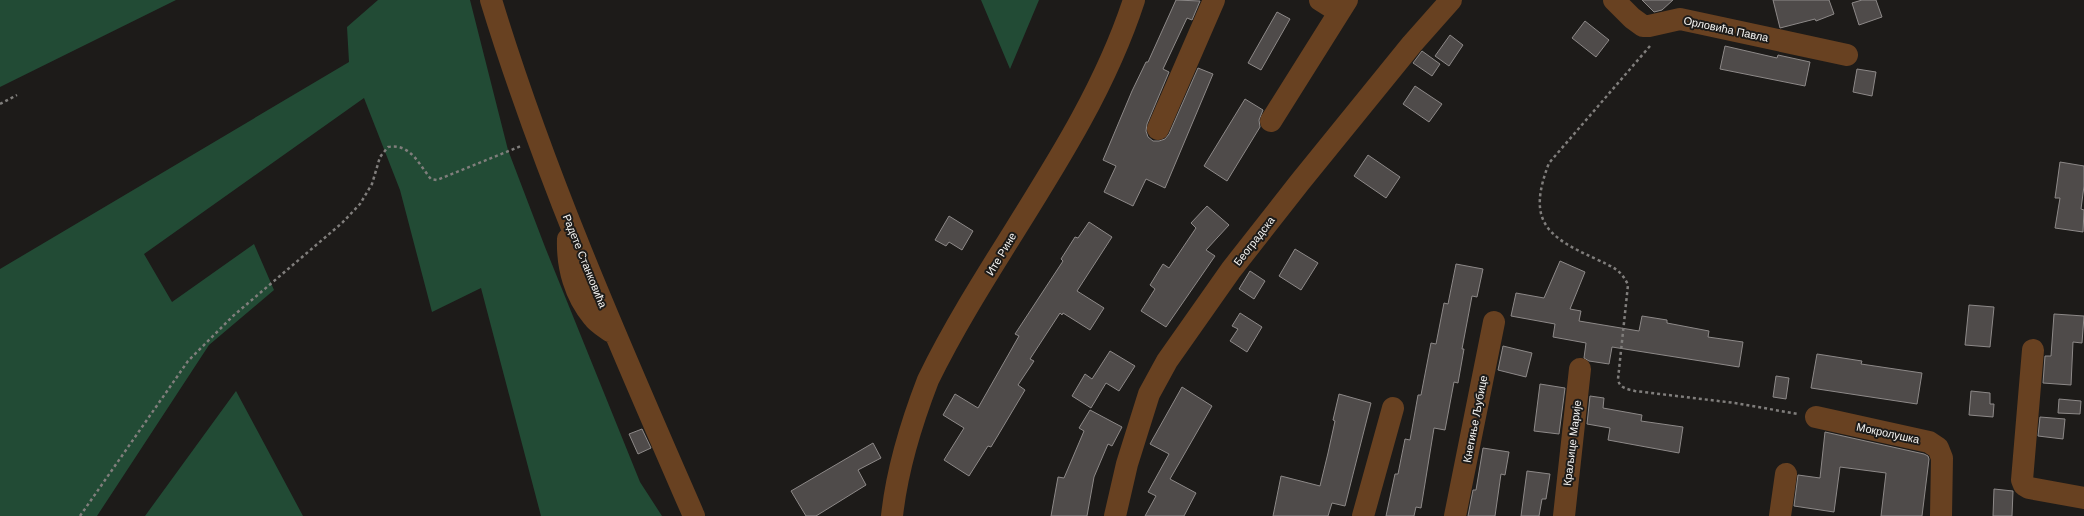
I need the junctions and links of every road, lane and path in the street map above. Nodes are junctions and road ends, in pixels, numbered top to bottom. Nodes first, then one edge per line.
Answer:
1 (491, 0) edge
2 (1214, 0) edge
3 (1320, 0) edge
4 (1451, 0) edge
5 (1614, 0) edge
6 (1137, 4) edge
7 (1343, 6) edge
8 (1652, 43) dead end
9 (1847, 55) dead end
10 (17, 95) dead end
11 (0, 104) edge
12 (1271, 121) dead end
13 (1158, 129) dead end
14 (538, 139) junction
15 (1494, 322) dead end
16 (2033, 350) dead end
17 (1580, 369) dead end
18 (1393, 408) dead end
19 (1816, 417) joint
20 (1786, 474) dead end
21 (2084, 498) edge
22 (80, 516) edge
23 (694, 516) edge
24 (892, 516) edge
25 (1115, 516) edge
26 (1363, 516) edge
27 (1455, 516) edge
28 (1564, 516) edge
29 (1780, 516) edge
30 (1941, 516) edge
31 (2082, 516) edge

1 - 14 street, Радете Станковића
2 - 13 street
3 - 7 street
4 - 25 street, Београдска
5 - 9 street, Орловића Павла
6 - 24 street, Ите Рине
7 - 12 street
8 - 19 path
10 - 11 path
14 - 22 path
14 - 23 street, Радете Станковића
15 - 27 street, Кнегиње Љубице
16 - 21 street
17 - 28 street, Краљице Марије
18 - 26 street
19 - 30 street, Мокролушка
20 - 29 street
21 - 31 street

